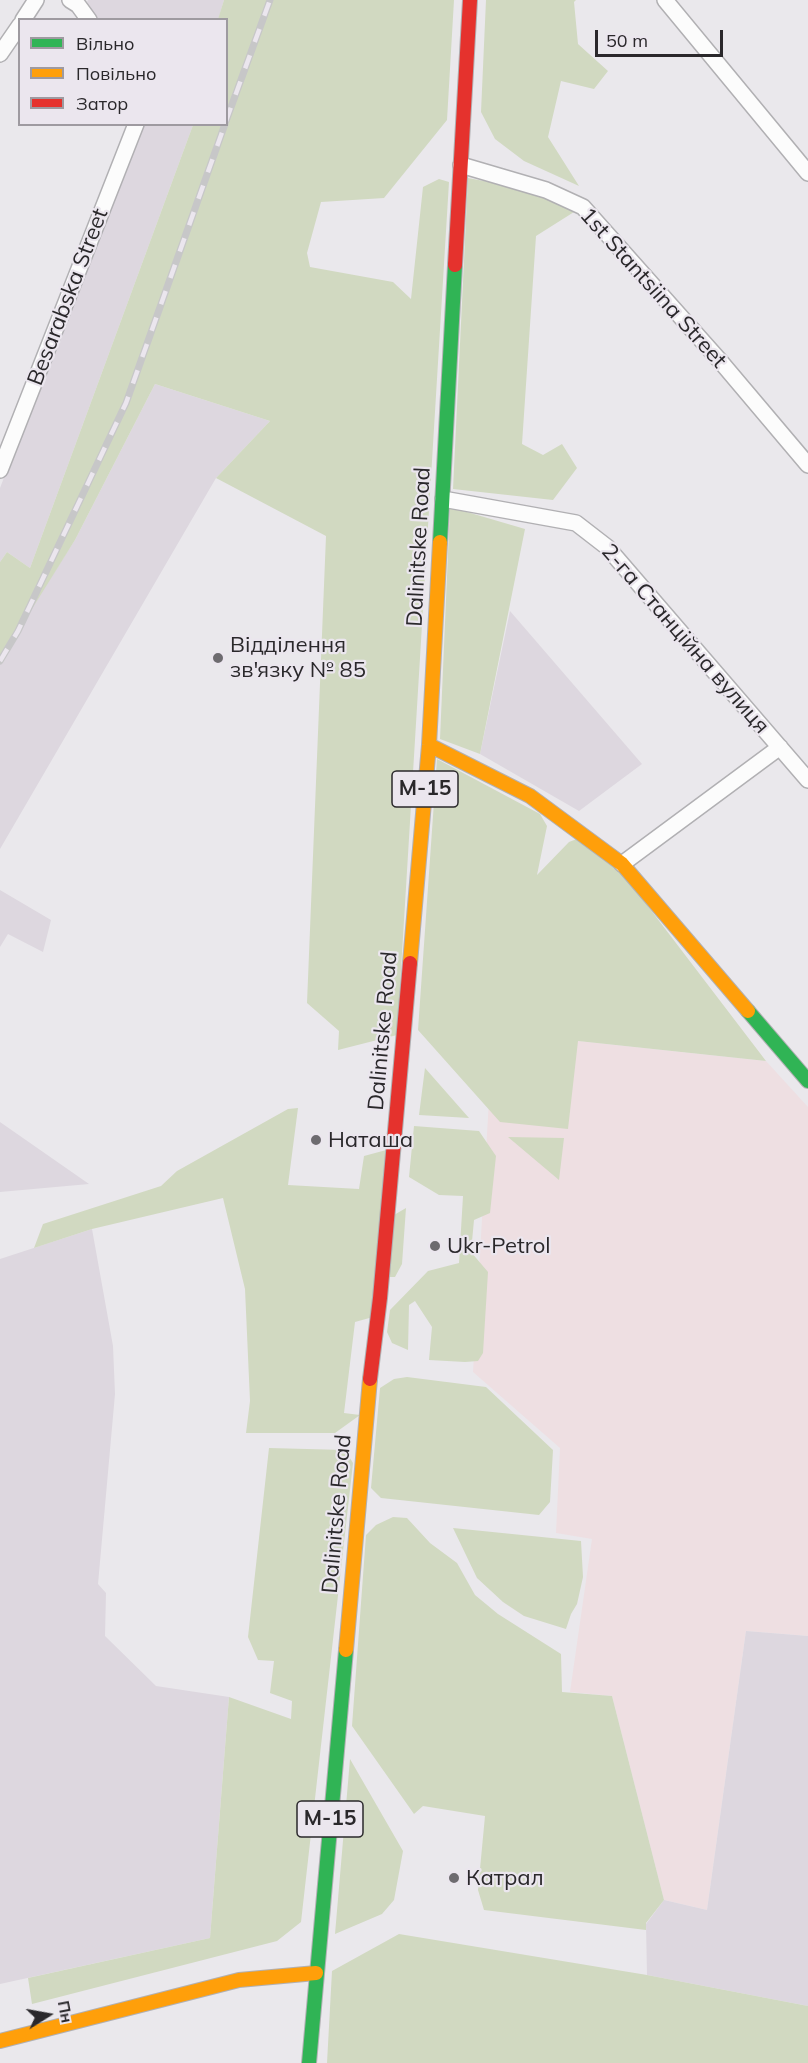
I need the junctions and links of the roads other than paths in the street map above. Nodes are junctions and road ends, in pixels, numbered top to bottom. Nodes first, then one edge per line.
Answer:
1 (36, 0) edge
2 (70, 0) edge
3 (470, 0) edge
4 (666, 0) edge
5 (24, 18) edge
6 (88, 18) edge
7 (18, 28) edge
8 (0, 54) edge
9 (135, 126) edge
10 (461, 165) junction
11 (808, 173) edge
12 (808, 465) edge
13 (0, 470) edge
14 (442, 499) junction
15 (429, 745) junction
16 (780, 747) junction
17 (808, 780) edge
18 (622, 864) junction
19 (808, 1081) edge
20 (316, 1973) junction
21 (0, 2041) edge
22 (309, 2063) edge

1 - 5 street
2 - 6 street
3 - 10 main road, Dalinitske Road / М-15
4 - 11 street
7 - 8 street
9 - 13 street, Besarabska Street
10 - 12 street, 1st Stantsiina Street
10 - 14 main road, Dalinitske Road / М-15
14 - 15 main road, Dalinitske Road / М-15
14 - 16 street, 2-га Станційна вулиця
15 - 18 main road
15 - 20 main road, Dalinitske Road / М-15
16 - 17 street, 2-га Станційна вулиця
16 - 18 street
18 - 19 main road
20 - 21 main road
20 - 22 main road, Dalinitske Road / М-15

